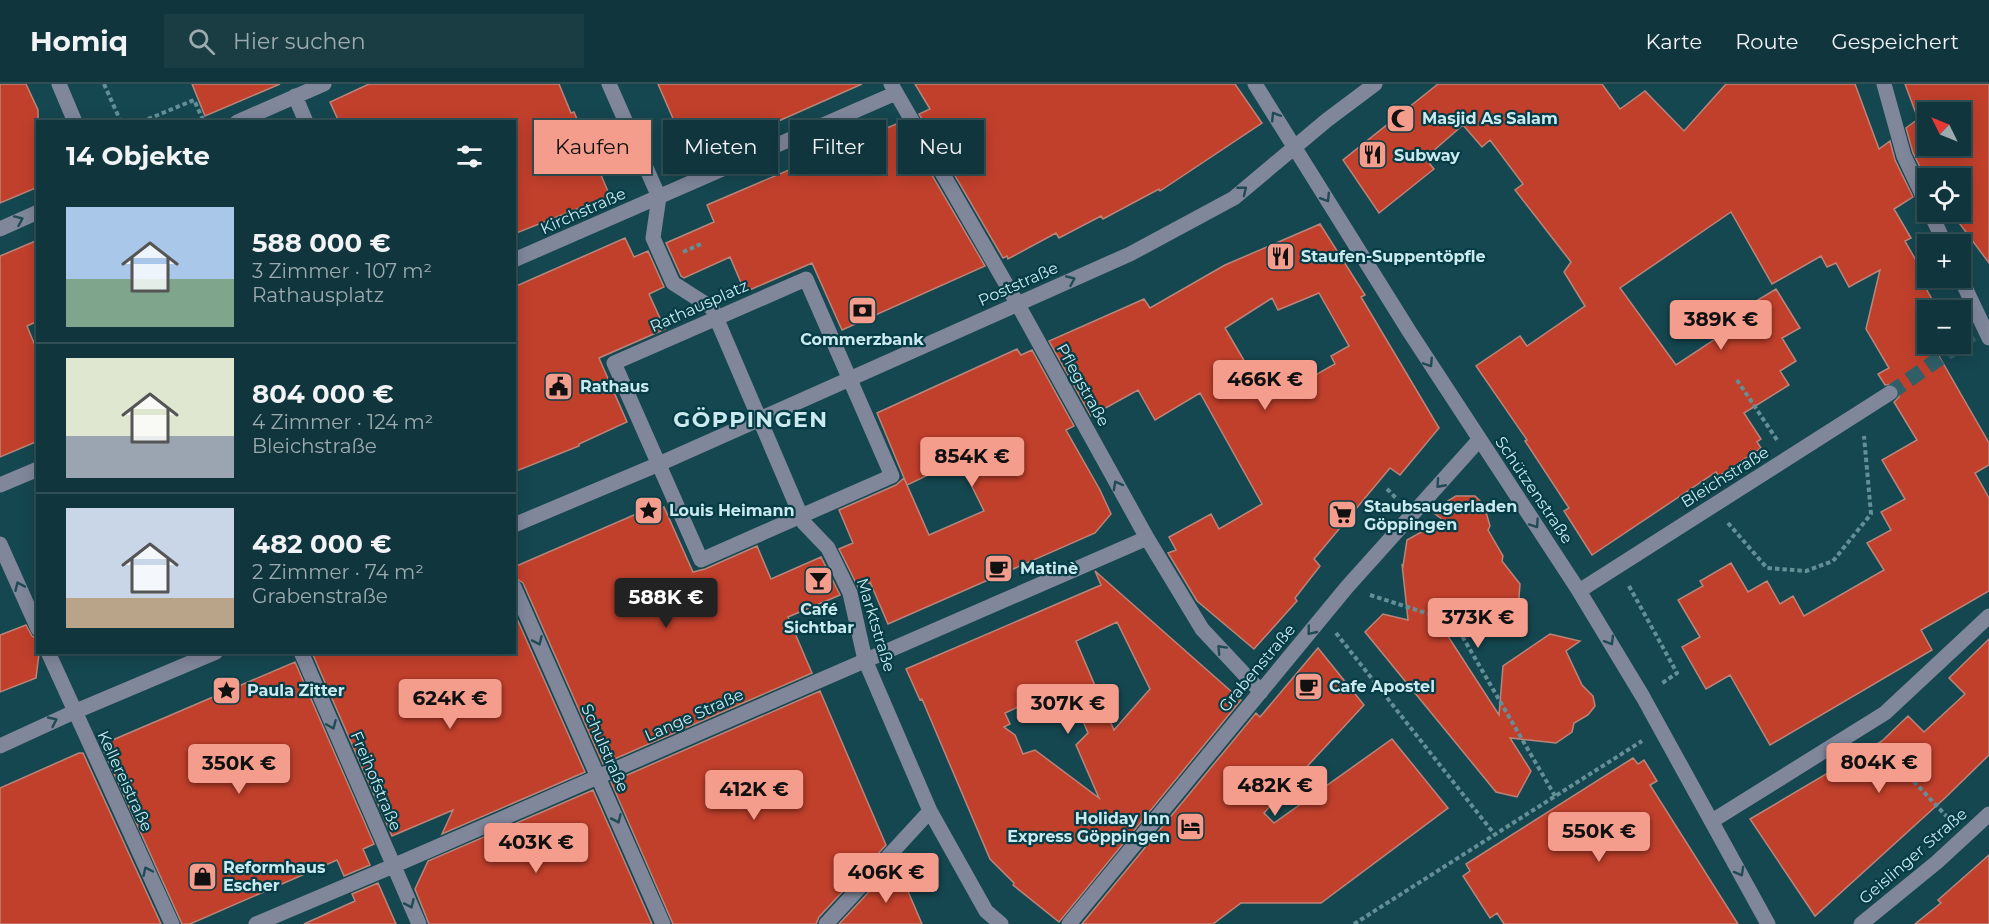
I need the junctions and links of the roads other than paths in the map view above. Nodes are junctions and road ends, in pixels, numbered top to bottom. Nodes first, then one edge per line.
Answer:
1 (59, 84) edge
2 (324, 84) edge
3 (609, 84) edge
4 (1255, 84) edge
5 (1376, 84) edge
6 (1884, 84) edge
7 (893, 88) edge
8 (296, 96) junction
9 (74, 120) edge
10 (242, 120) edge
11 (305, 120) edge
12 (1295, 148) junction
13 (1917, 184) edge
14 (659, 197) junction
15 (36, 213) edge
16 (0, 229) edge
17 (516, 259) edge
18 (1965, 288) edge
19 (1017, 303) junction
20 (716, 318) junction
21 (1989, 338) edge
22 (850, 379) junction
23 (1890, 393) tunnel mouth
24 (760, 419) junction
25 (1479, 440) junction
26 (653, 467) junction
27 (36, 470) edge
28 (0, 485) edge
29 (801, 516) junction
30 (516, 524) edge
31 (1147, 538) junction
32 (0, 544) edge
33 (1579, 591) junction
34 (516, 592) edge
35 (1989, 616) edge
36 (36, 625) edge
37 (49, 654) edge
38 (211, 654) edge
39 (302, 654) edge
40 (865, 660) junction
41 (1261, 692) junction
42 (74, 712) junction
43 (0, 746) edge
44 (598, 776) junction
45 (930, 811) junction
46 (1989, 814) edge
47 (1712, 821) junction
48 (393, 866) junction
49 (172, 924) edge
50 (256, 924) edge
51 (419, 924) edge
52 (663, 924) edge
53 (826, 924) edge
54 (1001, 924) edge
55 (1069, 924) edge
56 (1768, 924) edge
57 (1861, 924) edge

1 - 9 street
2 - 8 street
3 - 14 street
12 -> 4 street, Schützenstraße
5 - 12 street, Poststraße
6 - 13 street
7 - 14 street, Kirchstraße
7 - 19 street, Pflegstraße
8 - 10 street
8 - 11 street
19 -> 12 street, Poststraße
12 -> 25 street, Schützenstraße
14 - 17 street, Kirchstraße
14 - 20 street, Marktstraße
16 -> 15 street
18 - 21 street
19 - 22 street, Poststraße
31 -> 19 street, Pflegstraße
20 - 22 street, Rathausplatz
20 - 24 street, Marktstraße
20 - 26 street, Rathausplatz
22 - 24 street, Poststraße
22 - 29 street, Rathausplatz
23 - 33 street, Bleichstraße
24 - 26 street, Poststraße
24 - 29 street, Marktstraße
25 -> 33 street, Schützenstraße
25 -> 41 street, Grabenstraße
26 - 29 street, Rathausplatz
26 - 30 street, Poststraße
27 - 28 street
29 - 40 street, Marktstraße
31 - 40 street, Lange Straße
41 -> 31 street, Pflegstraße
36 -> 32 street
33 -> 47 street, Schützenstraße
34 -> 44 street, Schulstraße
35 - 47 street
37 - 42 street, Kellereistraße
38 - 42 street
39 -> 48 street, Freihofstraße
40 - 44 street, Lange Straße
40 - 45 street, Marktstraße
41 - 55 street, Grabenstraße
43 -> 42 street
49 -> 42 street, Kellereistraße
44 - 48 street, Lange Straße
44 -> 52 street, Schulstraße
45 - 53 street
45 - 54 street, Marktstraße
46 - 57 street, Geislinger Straße
47 -> 56 street, Schützenstraße
48 - 50 street, Lange Straße
48 -> 51 street, Freihofstraße

